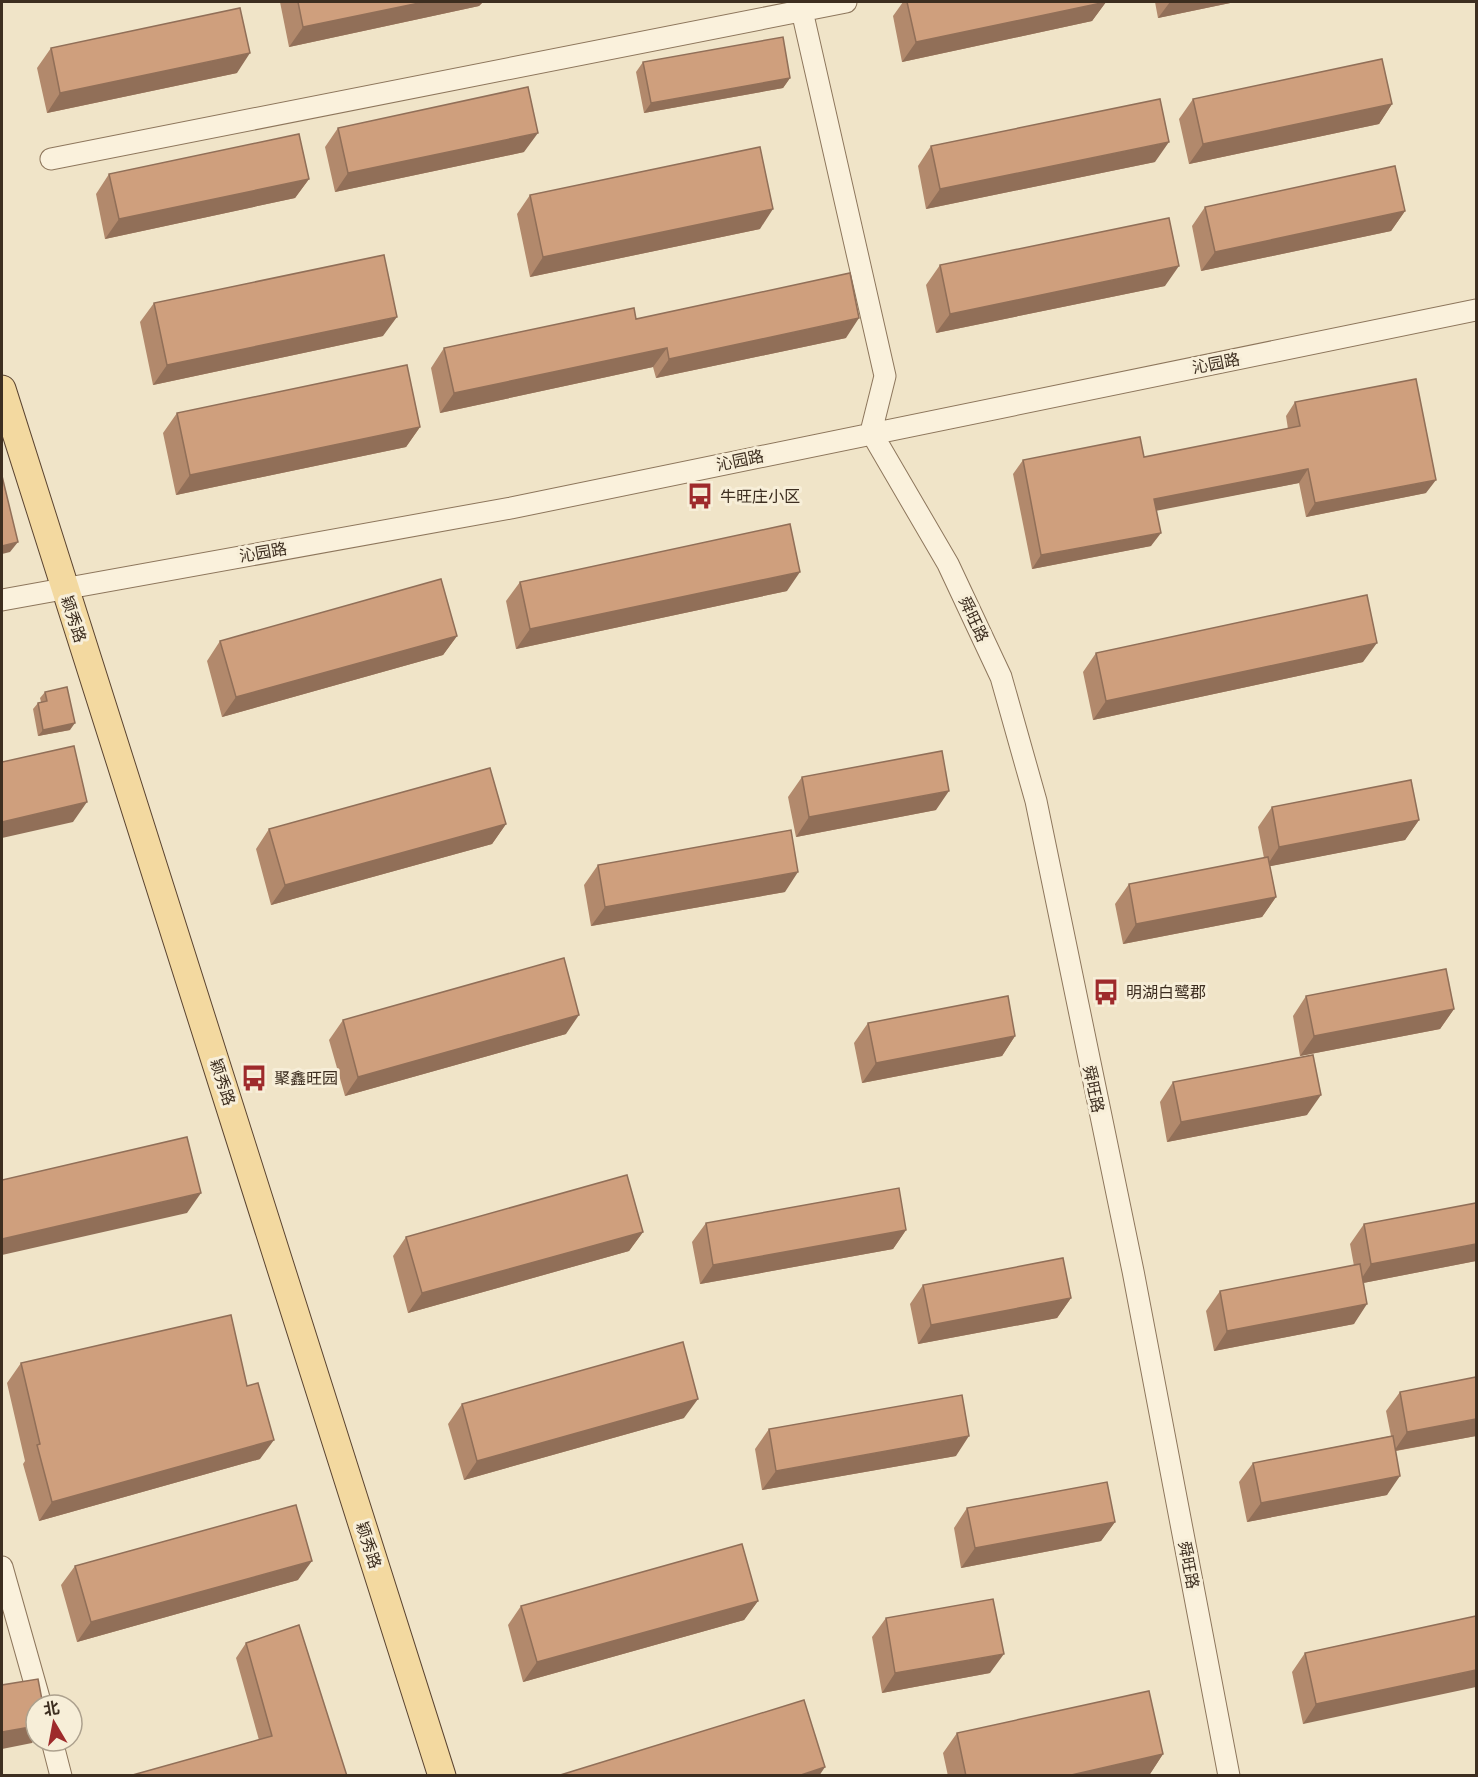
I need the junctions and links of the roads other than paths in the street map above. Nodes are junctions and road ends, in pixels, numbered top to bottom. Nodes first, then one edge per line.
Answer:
1 (846, 2) edge
2 (801, 6) edge
3 (51, 159) dead end
4 (1476, 310) edge
5 (2, 389) edge
6 (872, 432) junction
7 (63, 588) junction
8 (2, 600) edge
9 (2, 1567) edge
10 (38, 1693) edge
11 (54, 1753) edge
12 (61, 1776) edge
13 (442, 1776) edge
14 (1229, 1776) edge

1 - 2 street
2 - 3 street
2 - 6 street
4 - 6 street, 沁园路
5 - 7 main road, 颖秀路
6 - 7 street, 沁园路
6 - 14 street, 舜旺路
7 - 8 street, 沁园路
7 - 13 main road, 颖秀路
9 - 10 street
11 - 12 street

